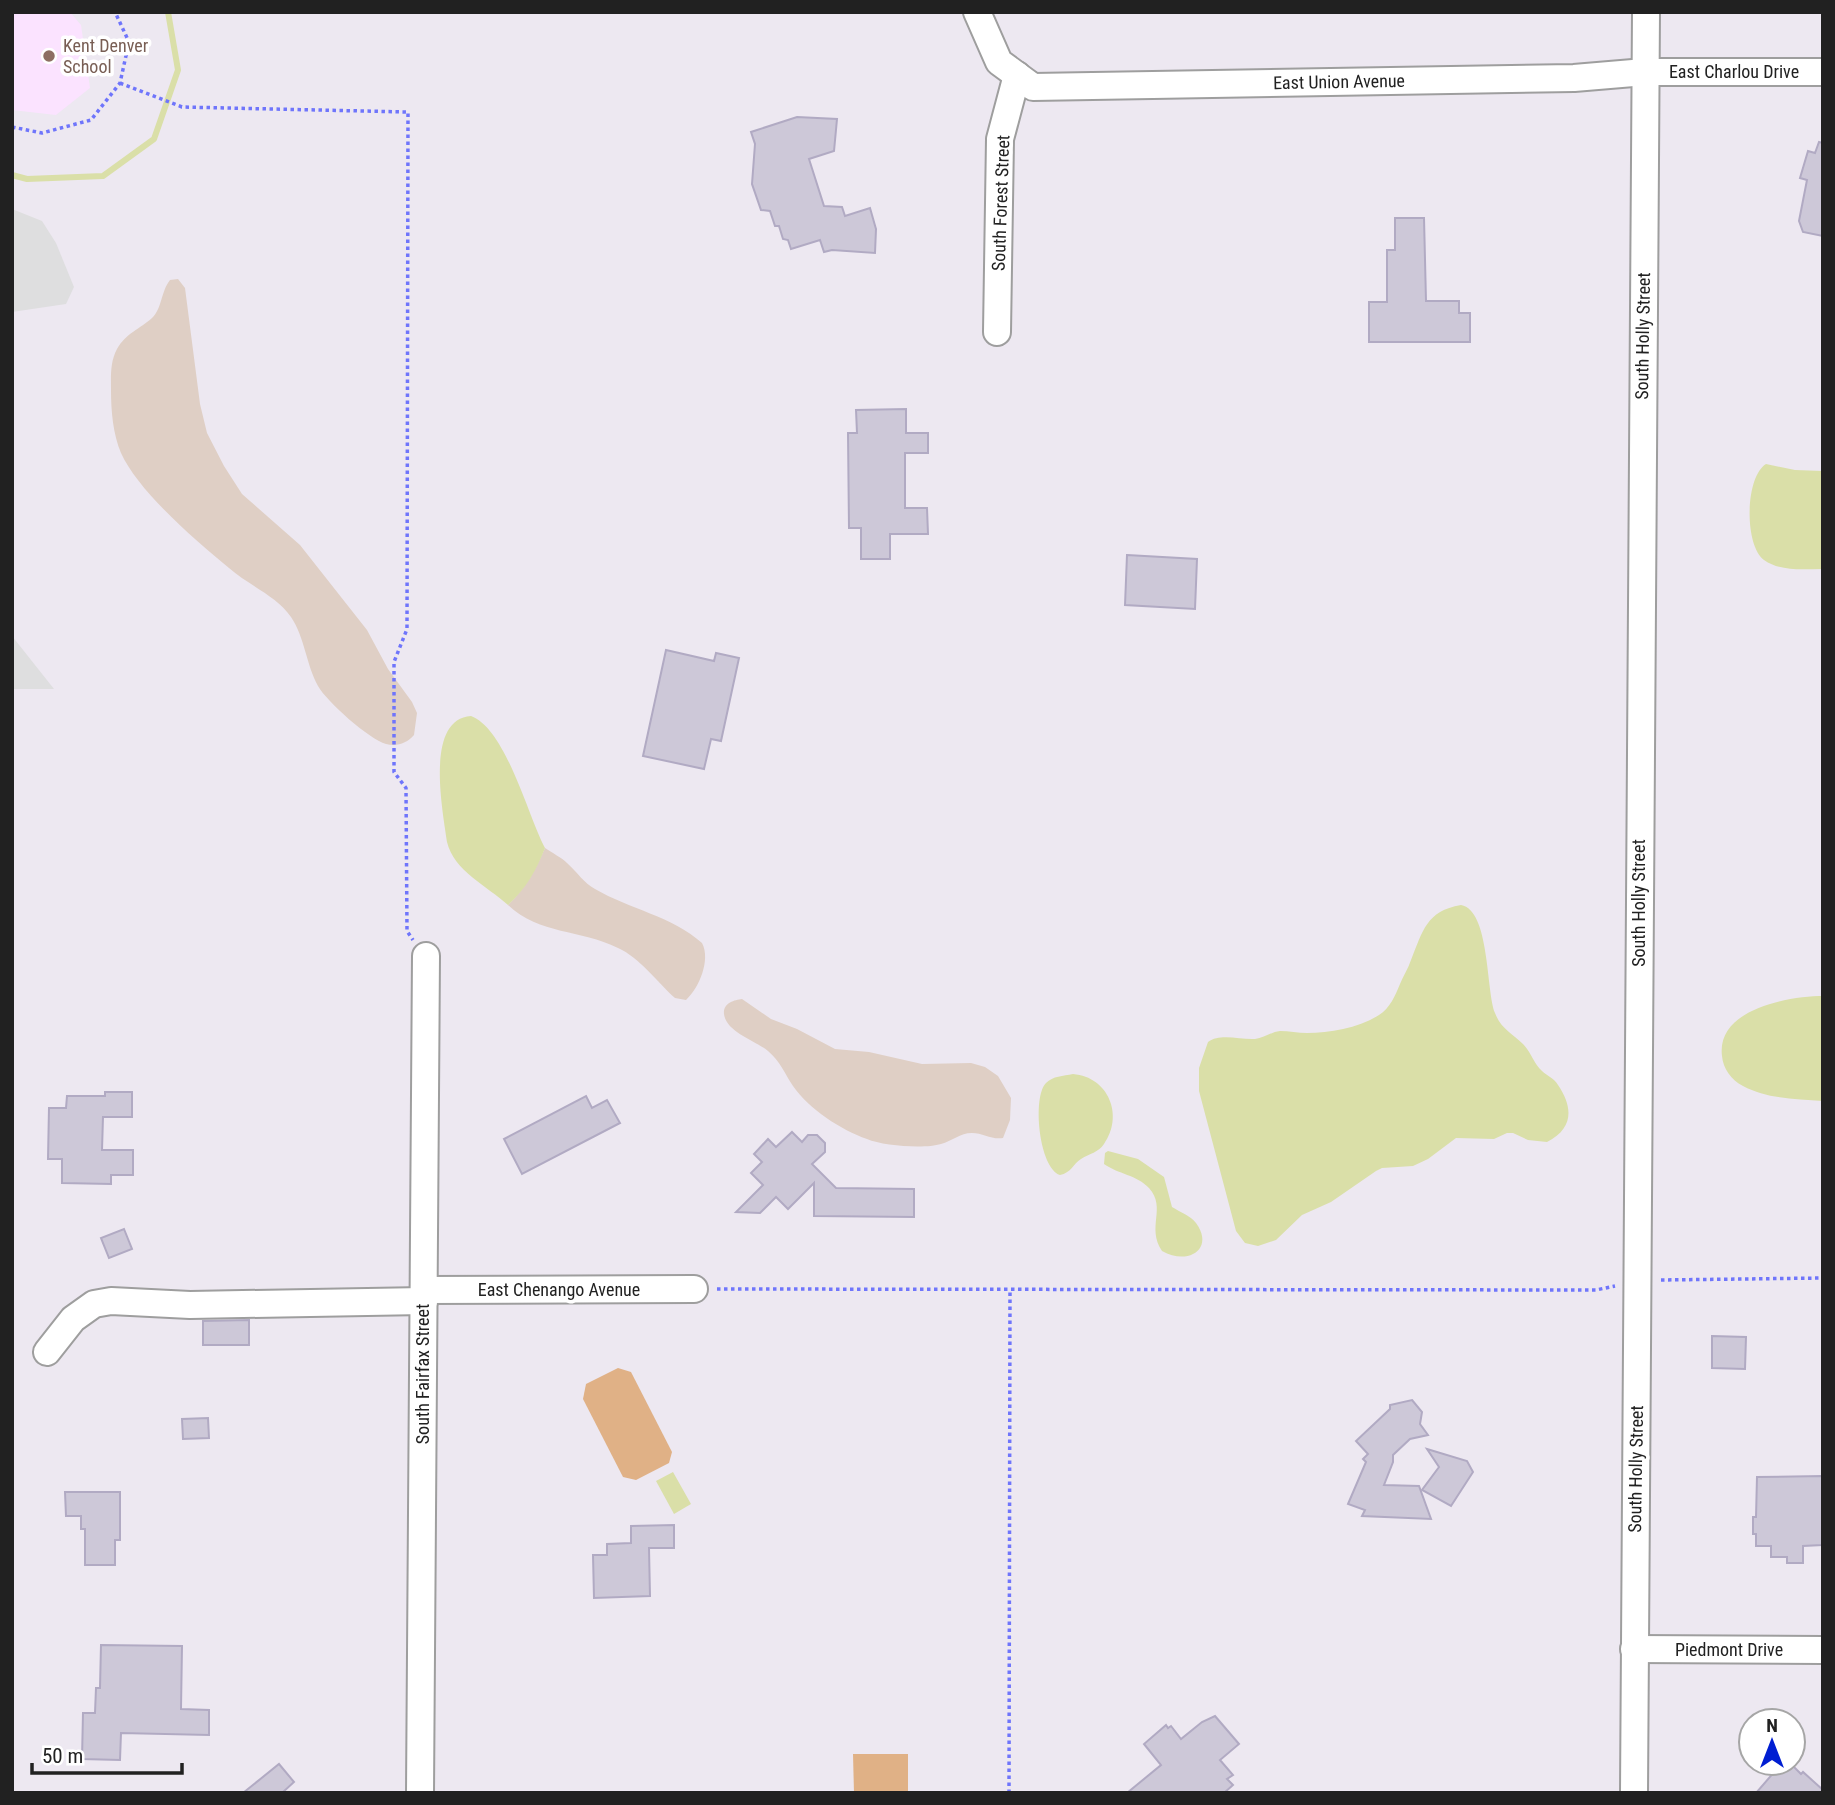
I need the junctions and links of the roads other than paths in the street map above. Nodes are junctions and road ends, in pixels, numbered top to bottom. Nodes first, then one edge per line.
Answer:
1 (977, 12) edge
2 (1646, 12) edge
3 (1645, 72) junction
4 (1823, 72) edge
5 (1025, 81) junction
6 (997, 332) dead end
7 (426, 956) road end
8 (694, 1289) road end
9 (424, 1296) junction
10 (47, 1352) dead end
11 (1634, 1649) junction
12 (1823, 1650) edge
13 (420, 1793) edge
14 (1634, 1793) edge

1 - 5 street
2 - 3 street, South Holly Street
3 - 4 street, East Charlou Drive
3 - 5 street, East Union Avenue
3 - 11 street, South Holly Street
5 - 6 street, South Forest Street
7 - 9 street, South Fairfax Street
8 - 9 street, East Chenango Avenue
9 - 10 street, East Chenango Avenue
9 - 13 street, South Fairfax Street
11 - 12 street, Piedmont Drive
11 - 14 street, South Holly Street

